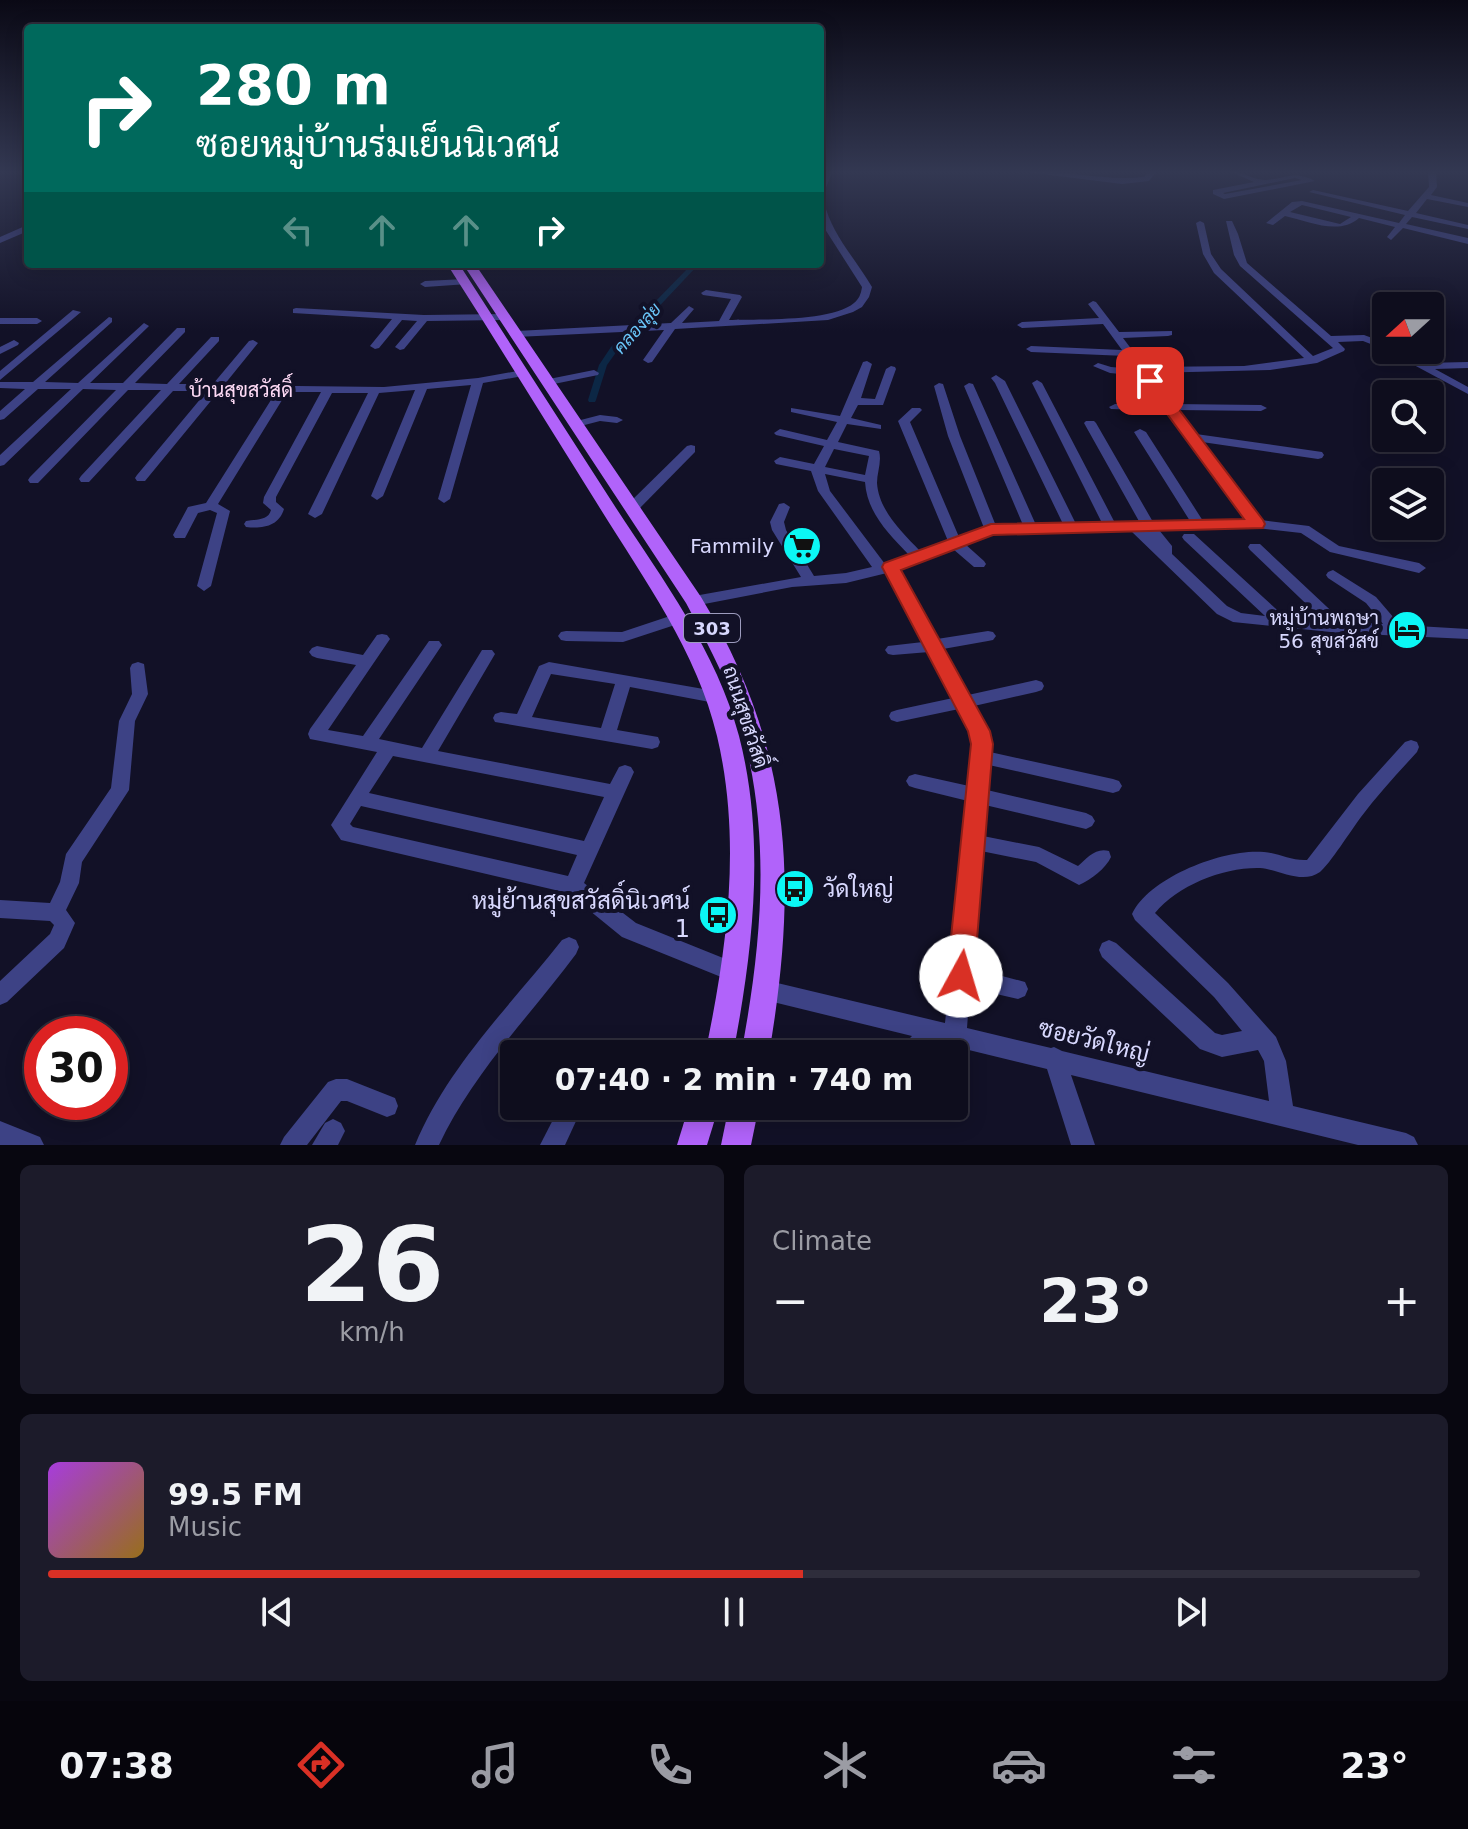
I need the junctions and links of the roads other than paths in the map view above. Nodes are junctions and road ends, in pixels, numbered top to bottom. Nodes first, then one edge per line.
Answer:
1 (826, 224) edge
2 (1200, 224) edge
3 (1230, 224) edge
4 (1399, 225) joint
5 (24, 230) edge
6 (1391, 237) dead end
7 (0, 240) edge
8 (1464, 240) edge
9 (1455, 250) dead end
10 (1252, 272) junction
11 (467, 273) edge
12 (1219, 273) junction
13 (425, 284) dead end
14 (706, 293) dead end
15 (1093, 304) dead end
16 (689, 309) dead end
17 (296, 311) dead end
18 (76, 312) dead end
19 (399, 317) junction
20 (424, 318) junction
21 (497, 318) junction
22 (109, 320) dead end
23 (0, 321) edge
24 (37, 321) dead end
25 (1106, 321) junction
26 (722, 324) junction
27 (1022, 325) dead end
28 (144, 326) dead end
29 (673, 326) junction
30 (181, 330) dead end
31 (1168, 333) dead end
32 (516, 334) junction
33 (1117, 335) junction
34 (215, 339) dead end
35 (1332, 339) junction
36 (1372, 340) edge
37 (14, 343) dead end
38 (253, 343) dead end
39 (375, 346) dead end
40 (400, 347) dead end
41 (1031, 349) dead end
42 (0, 351) edge
43 (1129, 353) junction
44 (648, 360) dead end
45 (1313, 361) junction
46 (867, 364) dead end
47 (1417, 364) edge
48 (1468, 365) edge
49 (1098, 366) dead end
50 (1421, 366) junction
51 (891, 369) dead end
52 (523, 373) junction
53 (594, 373) dead end
54 (1145, 375) junction
55 (0, 377) edge
56 (996, 378) dead end
57 (1105, 380) dead end
58 (478, 381) junction
59 (549, 382) junction
60 (1037, 383) dead end
61 (0, 385) edge
62 (36, 385) junction
63 (81, 386) junction
64 (127, 386) junction
65 (939, 386) dead end
66 (969, 386) dead end
67 (173, 387) junction
68 (422, 387) junction
69 (217, 388) junction
70 (283, 389) junction
71 (328, 389) junction
72 (375, 390) junction
73 (1468, 391) edge
74 (854, 401) junction
75 (1115, 407) dead end
76 (1169, 407) junction
77 (1261, 408) dead end
78 (795, 410) dead end
79 (916, 410) dead end
80 (0, 417) edge
81 (617, 420) dead end
82 (843, 420) junction
83 (1090, 423) dead end
84 (577, 424) junction
85 (877, 427) dead end
86 (1140, 432) dead end
87 (780, 433) dead end
88 (1191, 437) junction
89 (831, 444) junction
90 (691, 449) dead end
91 (1318, 455) dead end
92 (780, 461) dead end
93 (0, 462) edge
94 (817, 470) junction
95 (141, 478) dead end
96 (85, 479) dead end
97 (34, 480) dead end
98 (871, 480) junction
99 (377, 496) dead end
100 (444, 499) dead end
101 (211, 506) junction
102 (784, 507) dead end
103 (632, 508) junction
104 (315, 514) dead end
105 (251, 524) dead end
106 (1257, 524) junction
107 (1110, 526) junction
108 (1142, 526) junction
109 (1071, 527) junction
110 (1031, 528) junction
111 (991, 530) junction
112 (1195, 531) junction
113 (180, 535) dead end
114 (955, 543) junction
115 (1255, 547) dead end
116 (918, 557) junction
117 (979, 564) dead end
118 (886, 568) junction
119 (1419, 568) dead end
120 (1333, 575) dead end
121 (810, 580) junction
122 (204, 586) dead end
123 (694, 601) junction
124 (676, 619) junction
125 (1282, 623) junction
126 (1340, 628) junction
127 (1397, 631) junction
128 (1468, 634) edge
129 (566, 636) dead end
130 (988, 636) dead end
131 (382, 639) dead end
132 (434, 645) dead end
133 (934, 646) junction
134 (893, 650) dead end
135 (317, 652) dead end
136 (487, 654) dead end
137 (366, 661) junction
138 (138, 668) dead end
139 (624, 680) junction
140 (1036, 686) dead end
141 (715, 697) junction
142 (963, 702) junction
143 (897, 716) dead end
144 (501, 718) dead end
145 (522, 721) junction
146 (607, 735) junction
147 (652, 742) dead end
148 (366, 745) junction
149 (1411, 747) dead end
150 (388, 749) junction
151 (426, 756) junction
152 (983, 757) junction
153 (625, 772) dead end
154 (915, 781) dead end
155 (1113, 786) dead end
156 (615, 792) junction
157 (979, 796) junction
158 (357, 798) junction
159 (1086, 821) dead end
160 (975, 842) junction
161 (589, 850) junction
162 (1102, 857) dead end
163 (573, 886) junction
164 (0, 909) edge
165 (55, 912) junction
166 (569, 947) dead end
167 (1109, 950) dead end
168 (736, 973) junction
169 (961, 976) junction
170 (1018, 989) dead end
171 (769, 991) junction
172 (0, 995) edge
173 (932, 1030) junction
174 (955, 1036) junction
175 (1263, 1038) junction
176 (722, 1040) edge
177 (758, 1040) edge
178 (923, 1040) edge
179 (1054, 1058) junction
180 (387, 1106) dead end
181 (1283, 1115) junction
182 (565, 1120) edge
183 (700, 1120) edge
184 (741, 1120) edge
185 (0, 1133) edge
186 (25, 1144) edge
187 (292, 1145) edge
188 (427, 1145) edge
189 (552, 1145) edge
190 (692, 1145) edge
191 (736, 1145) edge
192 (1083, 1145) edge
193 (1406, 1145) edge

1 - 26 street
2 - 12 street
3 - 10 street
4 - 6 street
4 - 8 street
5 - 7 street
8 - 9 street
10 - 12 street
10 - 35 street
11 - 13 street
11 - 21 main road, ถนนสุขสวัสดิ์ / 303
12 - 45 street
14 - 26 street
15 - 25 street
16 - 29 street
17 - 19 street
18 - 55 street
19 - 20 street
19 - 39 street
20 - 21 street
20 - 40 street
21 - 32 main road, ถนนสุขสวัสดิ์ / 303
21 - 52 main road, ถนนสุขสวัสดิ์ / 303
22 - 62 street
23 - 24 street
25 - 27 street
25 - 33 street
26 - 29 street
28 - 63 street
29 - 32 street
29 - 44 street
30 - 64 street
31 - 33 street
32 - 59 main road, ถนนสุขสวัสดิ์ / 303
33 - 43 street
34 - 67 street
35 - 36 street
35 - 45 street
37 - 42 street
38 - 69 street
41 - 43 street
43 - 54 street
45 - 54 street
46 - 74 street
47 - 50 street
48 - 50 street
49 - 54 street
50 - 73 street
51 - 74 street
52 - 58 street
52 - 124 main road, ถนนสุขสวัสดิ์ / 303
53 - 59 street
54 - 57 street
54 - 76 street
56 - 109 street
58 - 68 street
58 - 100 street
59 - 84 main road, ถนนสุขสวัสดิ์ / 303
60 - 107 street
61 - 62 street
62 - 63 street
62 - 80 street
63 - 64 street
63 - 93 street
64 - 67 street
64 - 97 street
65 - 111 street
66 - 110 street
67 - 69 street
67 - 96 street
68 - 72 street
68 - 99 street
69 - 70 street
69 - 95 street
70 - 71 street
70 - 101 street
71 - 72 street
71 - 105 street
72 - 104 street
74 - 82 street
75 - 76 street
76 - 77 street
76 - 88 street
78 - 82 street
79 - 114 street
81 - 84 street
82 - 85 street
82 - 89 street
83 - 108 street
84 - 103 main road, ถนนสุขสวัสดิ์ / 303
86 - 112 street
87 - 89 street
88 - 91 street
88 - 106 street
89 - 94 street
89 - 98 street
90 - 103 street
92 - 94 street
94 - 98 street
94 - 118 street
98 - 116 street
101 - 113 street
101 - 122 street
102 - 121 street
103 - 123 main road, ถนนสุขสวัสดิ์ / 303
106 - 112 street
106 - 119 street
107 - 108 street
107 - 109 street
108 - 112 street
108 - 125 street
109 - 110 street
110 - 111 street
111 - 114 street
112 - 125 street
114 - 116 street
114 - 117 street
115 - 126 street
116 - 118 street
118 - 121 street
118 - 133 street
120 - 127 street
121 - 123 street
123 - 171 main road, ถนนสุขสวัสดิ์ / 303
124 - 129 street
124 - 141 main road, ถนนสุขสวัสดิ์ / 303
125 - 126 street
126 - 127 street
127 - 128 street
130 - 133 street
131 - 137 street
132 - 148 street
133 - 134 street
133 - 142 street
135 - 137 street
136 - 151 street
137 - 148 street
138 - 165 street
139 - 141 street
139 - 145 street
139 - 146 street
140 - 142 street
141 - 168 main road, ถนนสุขสวัสดิ์ / 303
142 - 143 street
142 - 152 street
144 - 145 street
145 - 146 street
146 - 147 street
148 - 150 street
149 - 175 street
150 - 151 street
150 - 158 street
151 - 156 street
152 - 155 street
152 - 157 street
153 - 156 street
154 - 157 street
156 - 161 street
157 - 159 street
157 - 160 street
158 - 161 street
158 - 163 street
160 - 162 street
160 - 169 street
161 - 163 street
163 - 168 street
164 - 165 street
165 - 172 street
166 - 188 street
167 - 175 street
168 - 176 main road, ถนนสุขสวัสดิ์ / 303
169 - 170 street
169 - 174 street
171 - 173 street, ซอยวัดใหญ่
171 - 177 main road, ถนนสุขสวัสดิ์ / 303
173 - 174 street, ซอยวัดใหญ่
173 - 178 street
174 - 179 street, ซอยวัดใหญ่
175 - 181 street
179 - 181 street, ซอยวัดใหญ่
179 - 192 street
180 - 187 street
181 - 193 street, ซอยวัดใหญ่
182 - 189 street
183 - 190 main road
184 - 191 main road
185 - 186 street

